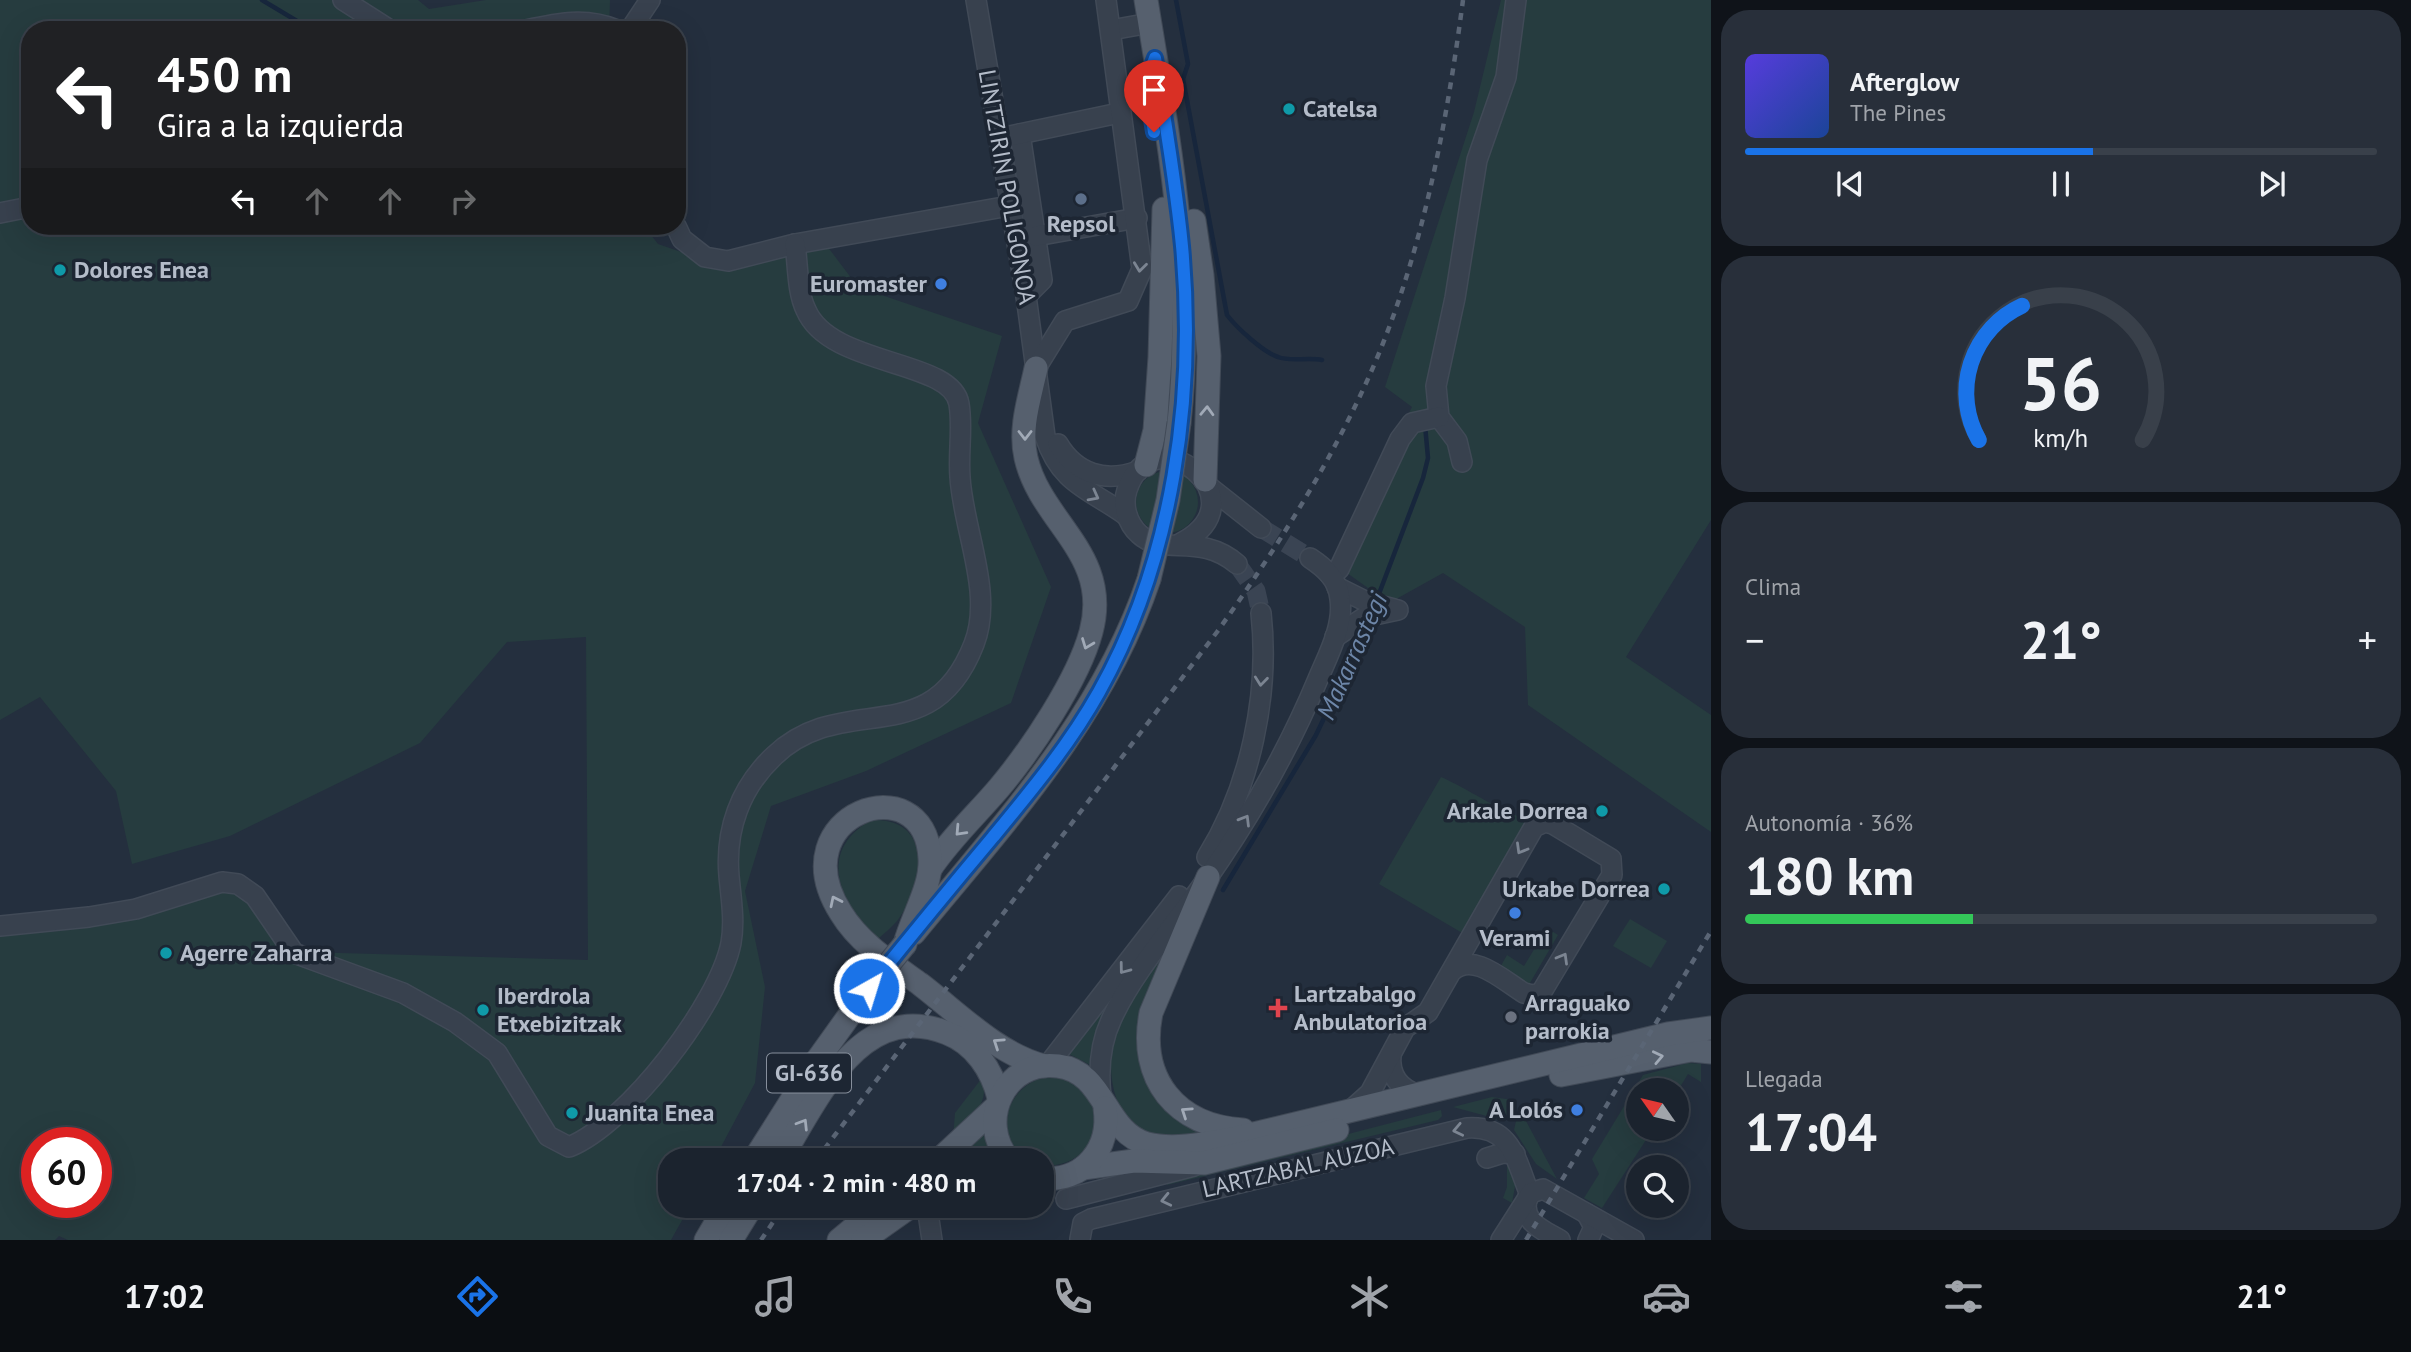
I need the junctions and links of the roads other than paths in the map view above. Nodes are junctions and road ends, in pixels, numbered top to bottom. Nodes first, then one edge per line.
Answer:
1 (343, 0) edge
2 (650, 0) edge
3 (976, 0) edge
4 (1106, 0) edge
5 (1146, 0) edge
6 (1516, 0) edge
7 (376, 21) edge
8 (635, 21) edge
9 (1150, 23) junction
10 (1111, 30) junction
11 (1155, 58) junction
12 (1119, 113) junction
13 (1166, 123) junction
14 (1020, 134) junction
15 (998, 138) junction
16 (1009, 206) junction
17 (21, 209) edge
18 (0, 213) edge
19 (1137, 218) junction
20 (680, 235) edge
21 (1036, 236) junction
22 (795, 244) junction
23 (1026, 296) junction
24 (1036, 372) junction
25 (1427, 421) junction
26 (1462, 462) dead end
27 (1142, 468) junction
28 (1207, 483) junction
29 (1127, 516) junction
30 (1261, 528) tunnel mouth
31 (1181, 543) junction
32 (1310, 558) tunnel mouth
33 (1237, 564) tunnel mouth
34 (1334, 581) junction
35 (1261, 613) tunnel mouth
36 (1335, 637) junction
37 (930, 869) junction
38 (1208, 877) junction
39 (0, 926) edge
40 (905, 944) junction
41 (1452, 971) junction
42 (1711, 1028) edge
43 (1711, 1052) edge
44 (1391, 1055) junction
45 (1046, 1065) junction
46 (1419, 1094) junction
47 (1103, 1102) junction
48 (997, 1103) junction
49 (1348, 1112) junction
50 (1275, 1129) junction
51 (762, 1148) edge
52 (788, 1148) edge
53 (951, 1148) edge
54 (1002, 1148) edge
55 (1487, 1157) dead end
56 (1516, 1157) junction
57 (1204, 1163) junction
58 (1083, 1168) junction
59 (1054, 1176) edge
60 (1054, 1186) edge
61 (1533, 1194) junction
62 (1066, 1199) junction
63 (1587, 1214) junction
64 (719, 1218) edge
65 (745, 1218) edge
66 (866, 1218) edge
67 (894, 1218) edge
68 (929, 1218) edge
69 (1536, 1226) junction
70 (1632, 1236) edge
71 (1503, 1237) edge
72 (706, 1240) edge
73 (731, 1240) edge
74 (839, 1240) edge
75 (863, 1240) edge
76 (932, 1240) edge
77 (1080, 1240) edge
78 (1560, 1240) edge
79 (1588, 1240) edge
80 (1608, 1240) edge

1 - 7 street
2 - 8 street
3 - 15 street, LINTZIRIN POLIGONOA
4 - 10 street
5 - 9 main road, GI-636
6 - 25 street
9 - 10 street
9 - 11 main road, GI-636
10 - 12 street
11 - 13 main road, GI-636
11 - 27 main road
12 - 14 street
12 - 19 street
28 -> 13 main road
13 - 40 main road, GI-636, bridge
14 - 15 street
14 - 21 street
15 - 16 street, LINTZIRIN POLIGONOA
16 - 22 street
16 - 23 street, LINTZIRIN POLIGONOA
17 - 18 street
19 - 21 street
19 -> 24 street
20 - 22 street
21 - 23 street
22 - 39 street
23 - 24 street, LINTZIRIN POLIGONOA
24 - 27 street, LINTZIRIN POLIGONOA
24 -> 29 street, LINTZIRIN POLIGONOA
24 -> 37 main road
25 - 26 street
25 - 34 street
27 - 28 street
27 - 29 street
28 - 30 street
28 - 31 street
29 - 31 street
31 - 33 street
32 - 34 street
34 - 36 street
34 - 36 street
35 -> 45 street
38 -> 36 street
37 - 40 main road
45 -> 37 main road
38 - 47 street
50 -> 38 main road
40 - 51 main road, GI-636, bridge
41 -> 41 street
41 - 44 street
42 - 46 main road
57 -> 43 main road
44 - 46 street
44 - 49 street
45 - 47 main road
45 - 48 main road
46 - 49 main road
47 - 50 main road
47 - 58 main road
52 -> 48 main road
48 - 53 main road
48 - 54 main road
49 - 50 main road
55 - 56 street
56 - 61 street, LARTZABAL AUZOA
56 -> 77 street, LARTZABAL AUZOA
57 - 58 main road
57 - 62 street, LARTZABAL AUZOA
58 - 59 main road
60 - 62 street, LARTZABAL AUZOA
61 - 63 street
61 - 69 street, LARTZABAL AUZOA
61 - 71 street
62 - 77 street, LARTZABAL AUZOA
63 - 70 street
63 - 79 street
64 - 72 main road
65 - 73 main road
66 - 74 main road
67 - 75 main road
68 - 76 street
69 - 71 street
69 - 78 street
70 - 80 street

